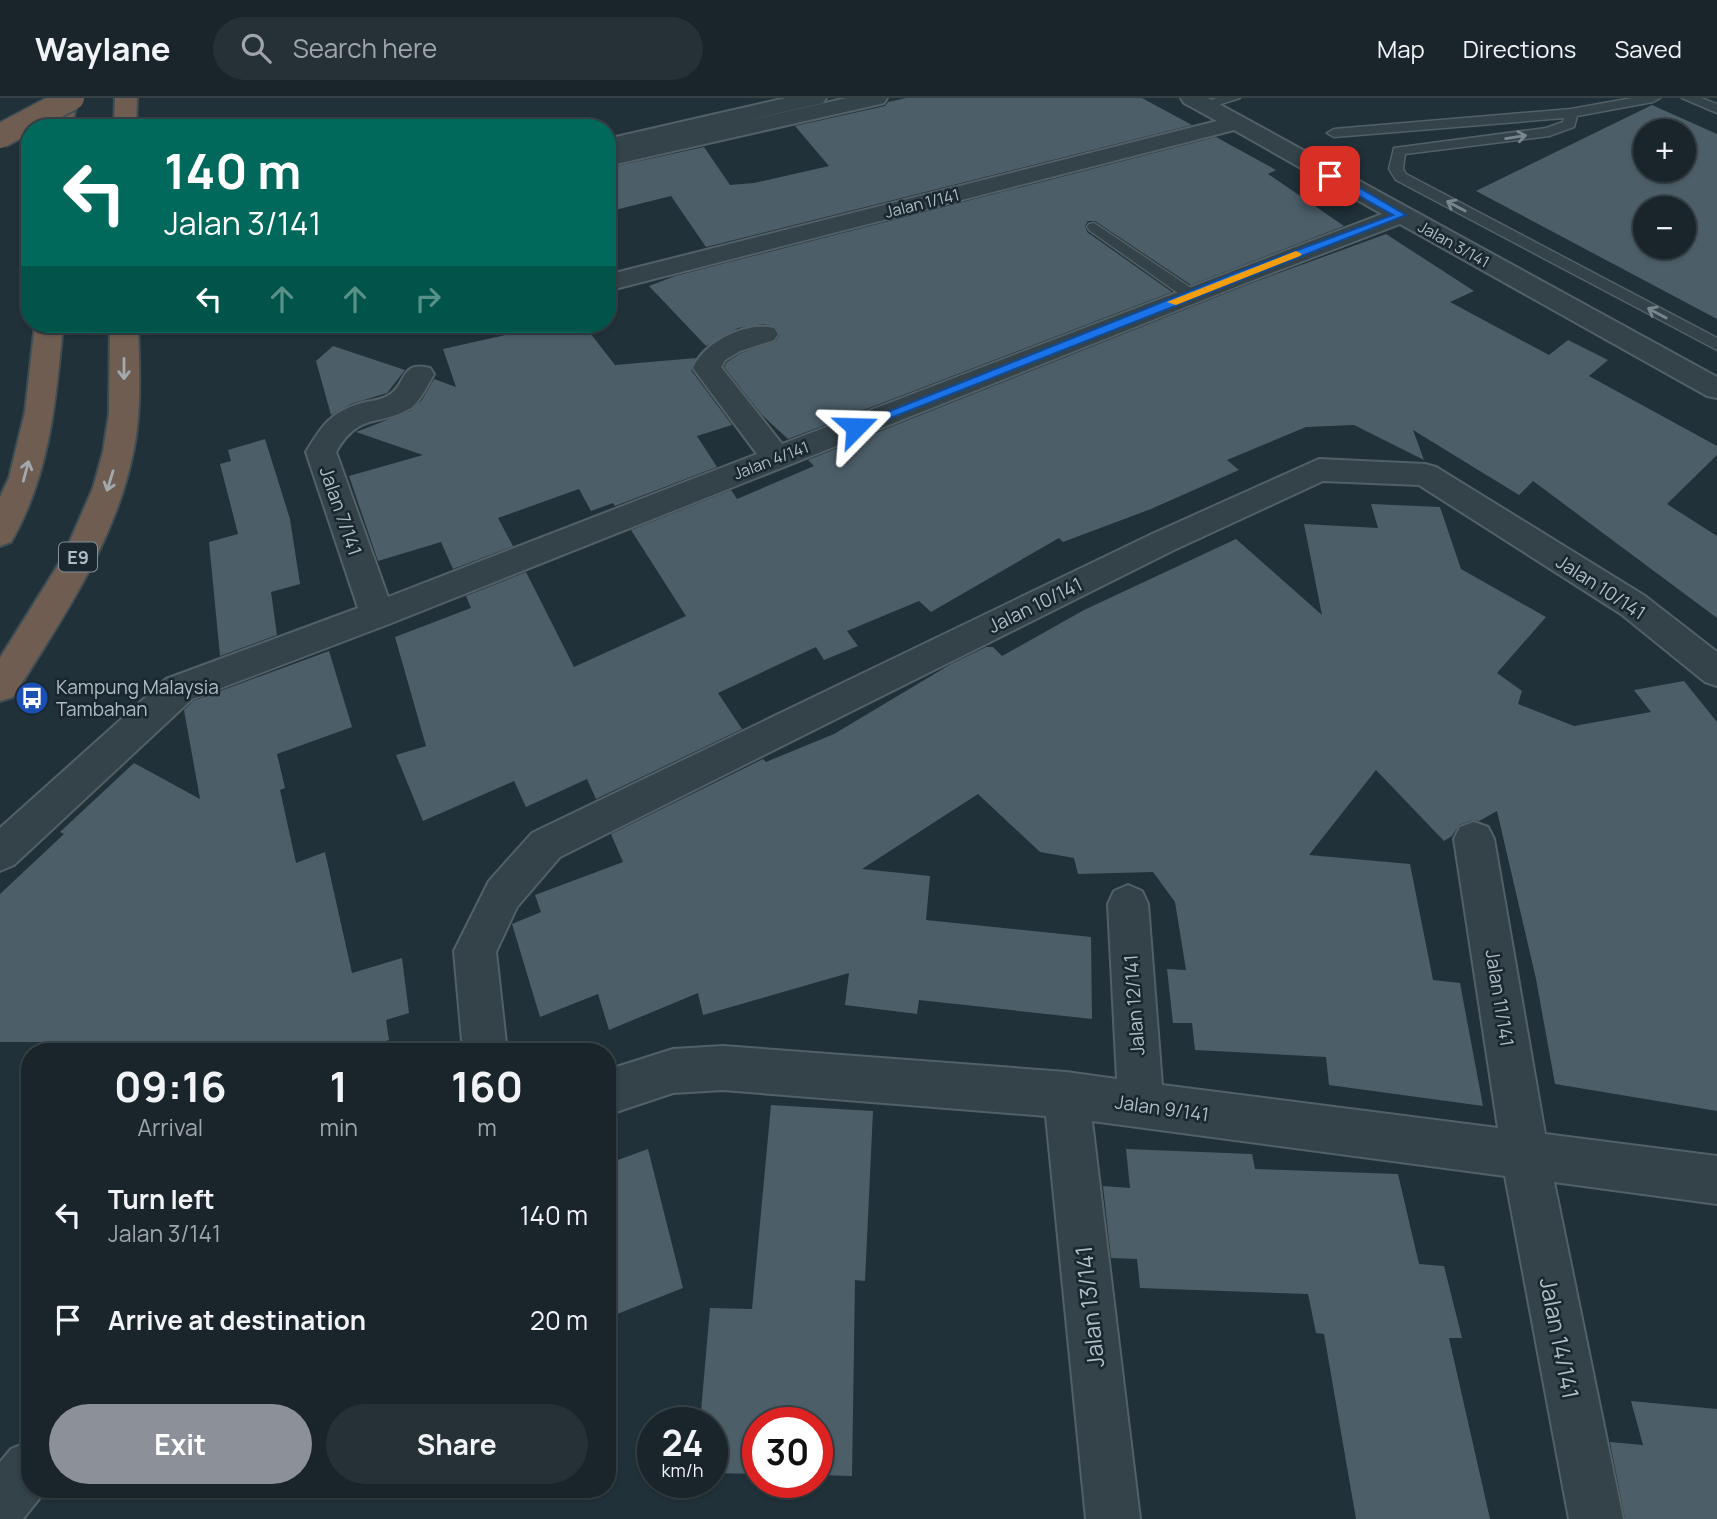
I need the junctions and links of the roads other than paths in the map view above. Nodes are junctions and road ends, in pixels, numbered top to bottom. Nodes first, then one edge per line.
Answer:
1 (65, 98) edge
2 (72, 98) edge
3 (126, 98) edge
4 (751, 98) edge
5 (815, 98) edge
6 (876, 98) edge
7 (1653, 98) edge
8 (1689, 98) edge
9 (1199, 102) edge
10 (1717, 109) edge
11 (1234, 110) edge
12 (1571, 113) junction
13 (32, 119) edge
14 (63, 119) edge
15 (125, 119) edge
16 (21, 125) edge
17 (616, 129) edge
18 (1334, 133) dead end
19 (0, 136) edge
20 (616, 144) edge
21 (616, 157) edge
22 (1401, 215) junction
23 (1094, 227) dead end
24 (616, 282) edge
25 (1191, 295) junction
26 (48, 333) edge
27 (124, 333) edge
28 (764, 334) dead end
29 (1717, 345) edge
30 (421, 374) dead end
31 (1717, 390) edge
32 (776, 458) junction
33 (0, 534) edge
34 (377, 615) junction
35 (1717, 672) edge
36 (0, 687) edge
37 (1474, 839) dead end
38 (0, 853) edge
39 (1128, 904) dead end
40 (484, 1043) edge
41 (616, 1090) edge
42 (1066, 1095) junction
43 (1141, 1105) junction
44 (1525, 1156) junction
45 (1717, 1180) edge
46 (21, 1479) edge
47 (0, 1504) edge
48 (1113, 1519) edge
49 (1596, 1519) edge

1 - 14 highway
2 - 13 highway, bridge
3 - 15 highway
4 - 17 street
5 - 20 street
6 - 21 street
7 - 12 lane
8 - 10 lane
9 - 11 street, Jalan 3/141
11 - 22 street, Jalan 3/141
11 - 24 street, Jalan 1/141
12 - 18 lane
29 -> 12 lane
16 - 19 highway, bridge
22 - 25 street, Jalan 4/141
22 - 31 street, Jalan 3/141
23 - 25 lane
25 - 32 street, Jalan 4/141
33 -> 26 highway
27 -> 36 highway, E9
28 - 32 street
30 - 34 street, Jalan 7/141
32 - 34 street, Jalan 4/141
34 - 38 street, Jalan 4/141
35 - 40 street, Jalan 10/141
37 - 44 street, Jalan 11/141
39 - 43 street, Jalan 12/141
41 - 42 street, Jalan 9/141
42 - 43 street, Jalan 9/141
42 - 48 street, Jalan 13/141
43 - 44 street, Jalan 9/141
44 - 45 street, Jalan 9/141
44 - 49 street, Jalan 14/141
46 - 47 street

